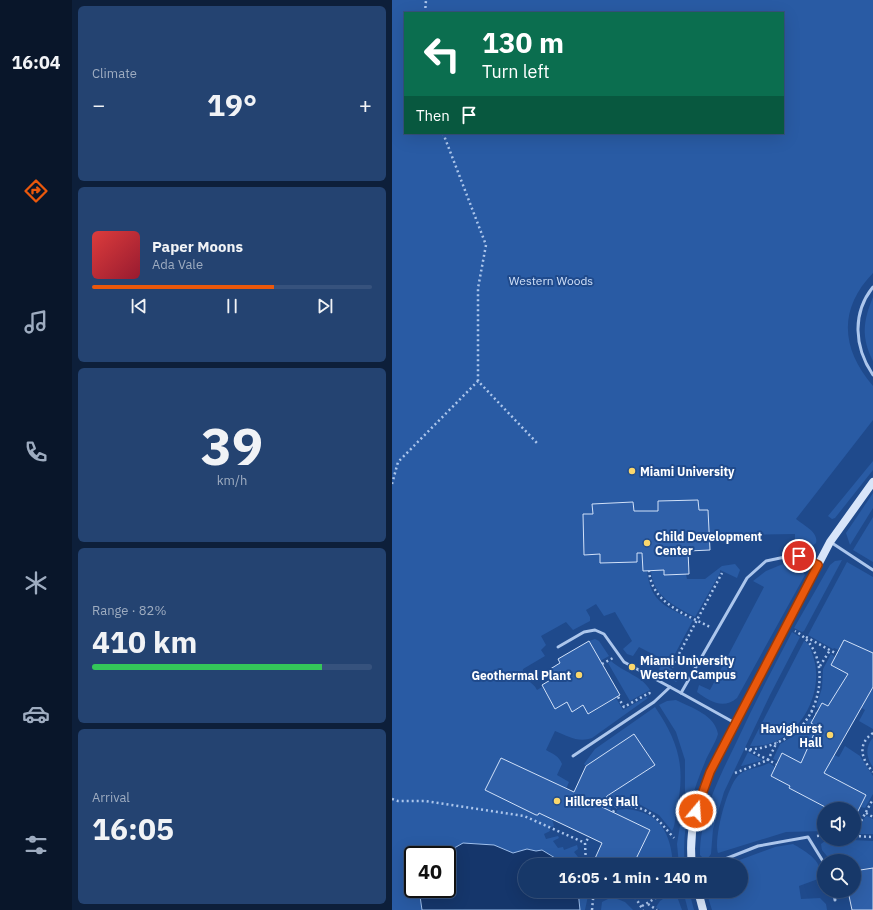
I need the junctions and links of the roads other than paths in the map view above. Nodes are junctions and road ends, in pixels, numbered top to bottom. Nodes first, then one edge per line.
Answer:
1 (873, 287) edge
2 (873, 375) edge
3 (873, 482) edge
4 (830, 542) junction
5 (818, 565) junction
6 (873, 570) edge
7 (558, 647) dead end
8 (670, 687) junction
9 (681, 693) junction
10 (735, 723) junction
11 (573, 756) dead end
12 (818, 854) edge
13 (691, 858) edge
14 (728, 858) edge
15 (700, 898) edge
16 (703, 910) edge

1 - 2 lane
3 - 4 street
4 - 5 street
4 - 6 lane
5 - 9 lane
5 - 10 street
7 - 8 lane
8 - 9 lane
8 - 11 lane
9 - 10 lane
10 - 13 street
12 - 14 lane
15 - 16 street

